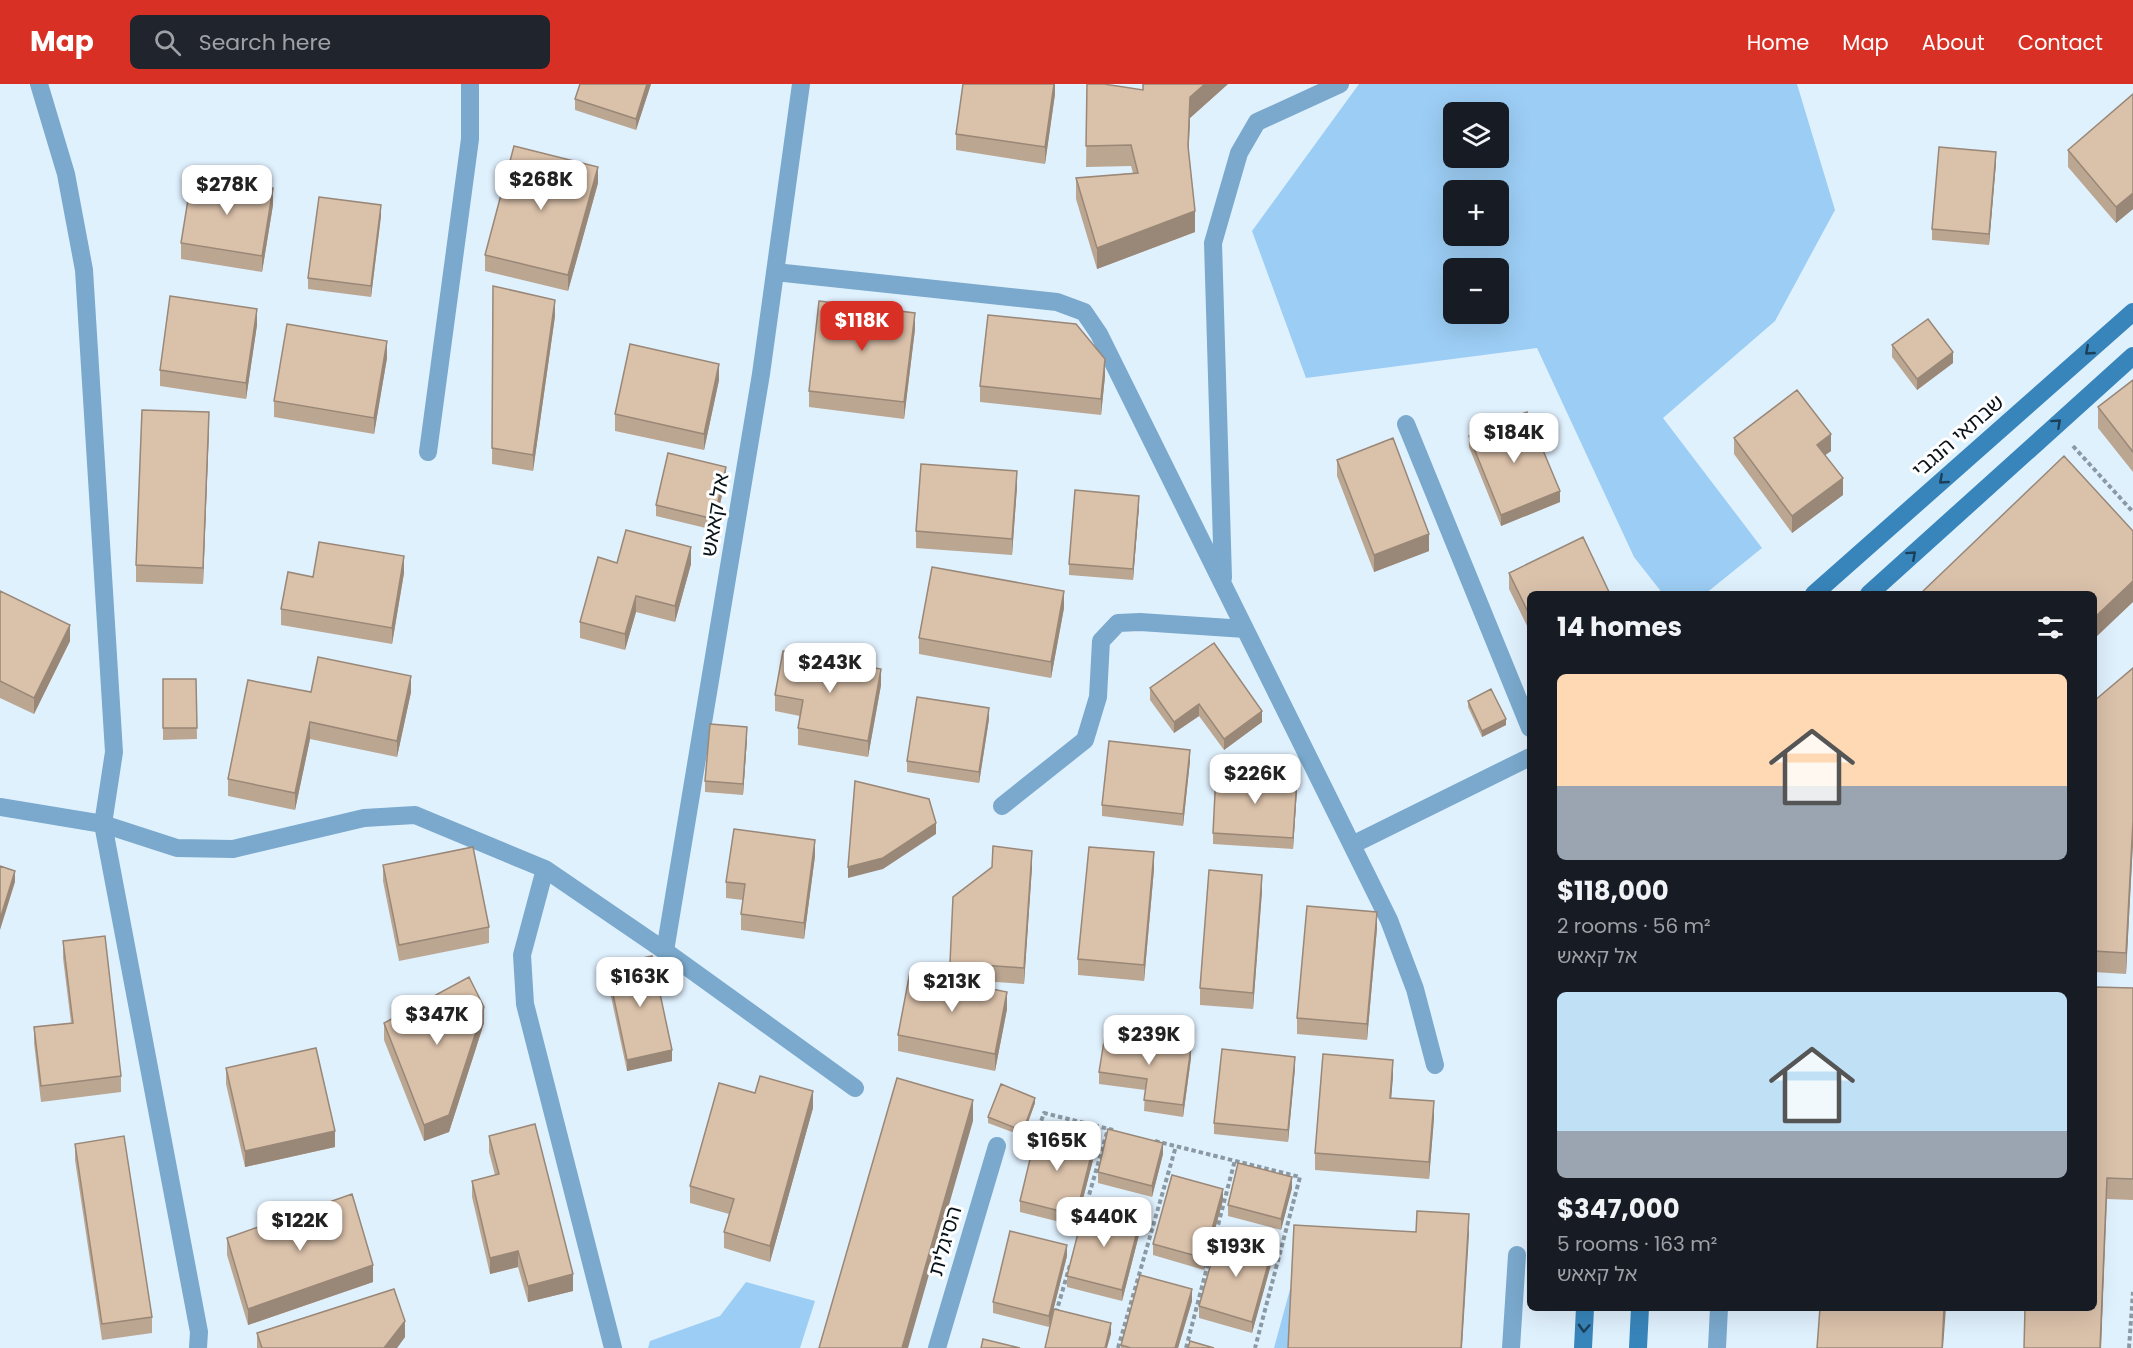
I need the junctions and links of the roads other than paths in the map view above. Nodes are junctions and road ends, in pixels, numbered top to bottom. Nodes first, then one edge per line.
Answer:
1 (39, 84) edge
2 (470, 84) edge
3 (801, 84) edge
4 (1340, 84) edge
5 (775, 272) junction
6 (2133, 312) edge
7 (2133, 356) edge
8 (1406, 424) dead end
9 (429, 452) dead end
10 (1223, 586) junction
11 (1817, 591) edge
12 (1872, 591) edge
13 (1245, 629) junction
14 (1527, 721) edge
15 (1527, 758) edge
16 (1002, 806) dead end
17 (0, 807) edge
18 (103, 824) junction
19 (1352, 844) junction
20 (545, 869) junction
21 (665, 951) junction
22 (1435, 1065) dead end
23 (855, 1088) dead end
24 (997, 1146) dead end
25 (1517, 1256) dead end
26 (1585, 1311) edge
27 (1640, 1311) edge
28 (1719, 1311) edge
29 (198, 1348) edge
30 (613, 1348) edge
31 (937, 1348) edge
32 (1511, 1348) edge
33 (1583, 1348) edge
34 (1638, 1348) edge
35 (1717, 1348) edge

1 - 18 street
2 - 9 street
3 - 5 street, אל קאאש
4 - 10 street
5 - 10 street
5 - 21 street, אל קאאש
6 -> 11 street, שבתאי הנגבי
12 -> 7 street
8 - 14 street
10 - 13 street
13 - 16 street
13 - 19 street
15 - 19 street
17 - 18 street
18 - 20 street
18 - 29 street
19 - 22 street
20 - 21 street
20 - 30 street
21 - 23 street
24 - 31 street, הסיגלית
25 - 32 street
26 -> 33 street
27 - 34 street
28 - 35 street

